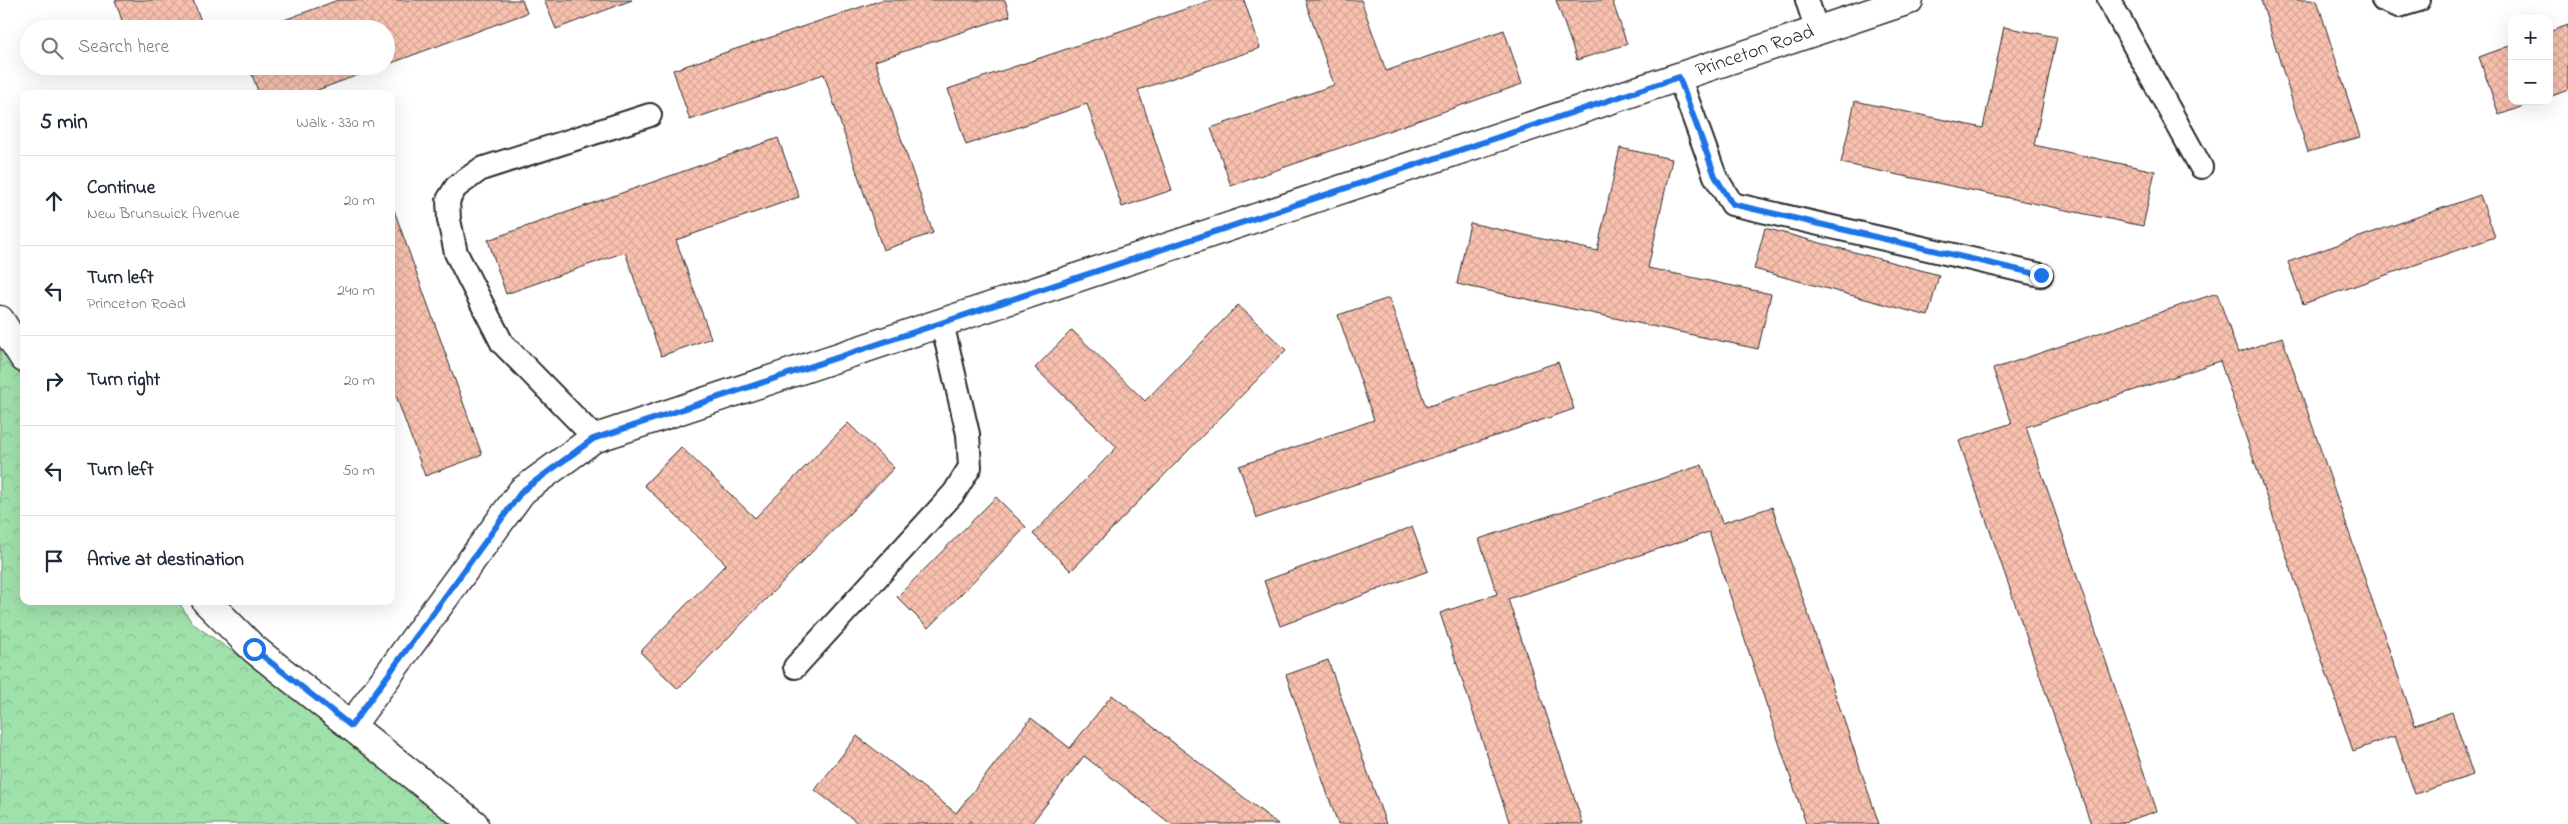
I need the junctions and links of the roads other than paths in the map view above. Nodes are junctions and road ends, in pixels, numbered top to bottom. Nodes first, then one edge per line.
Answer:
1 (1807, 0) edge
2 (1909, 0) edge
3 (2109, 0) edge
4 (2383, 0) edge
5 (2419, 0) edge
6 (1817, 31) junction
7 (1679, 77) junction
8 (650, 115) dead end
9 (2201, 167) dead end
10 (2041, 275) dead end
11 (0, 320) edge
12 (942, 323) junction
13 (20, 352) edge
14 (595, 438) junction
15 (210, 605) edge
16 (795, 667) dead end
17 (351, 726) junction
18 (474, 824) edge

1 - 6 lane
2 - 6 street, Princeton Road
3 - 9 lane
4 - 5 lane
6 - 7 street, Princeton Road
7 - 10 lane
7 - 12 street, Princeton Road
8 - 14 lane
11 - 13 street
12 - 14 street, Princeton Road
12 - 16 lane
14 - 17 street, Princeton Road
15 - 17 street
17 - 18 street

